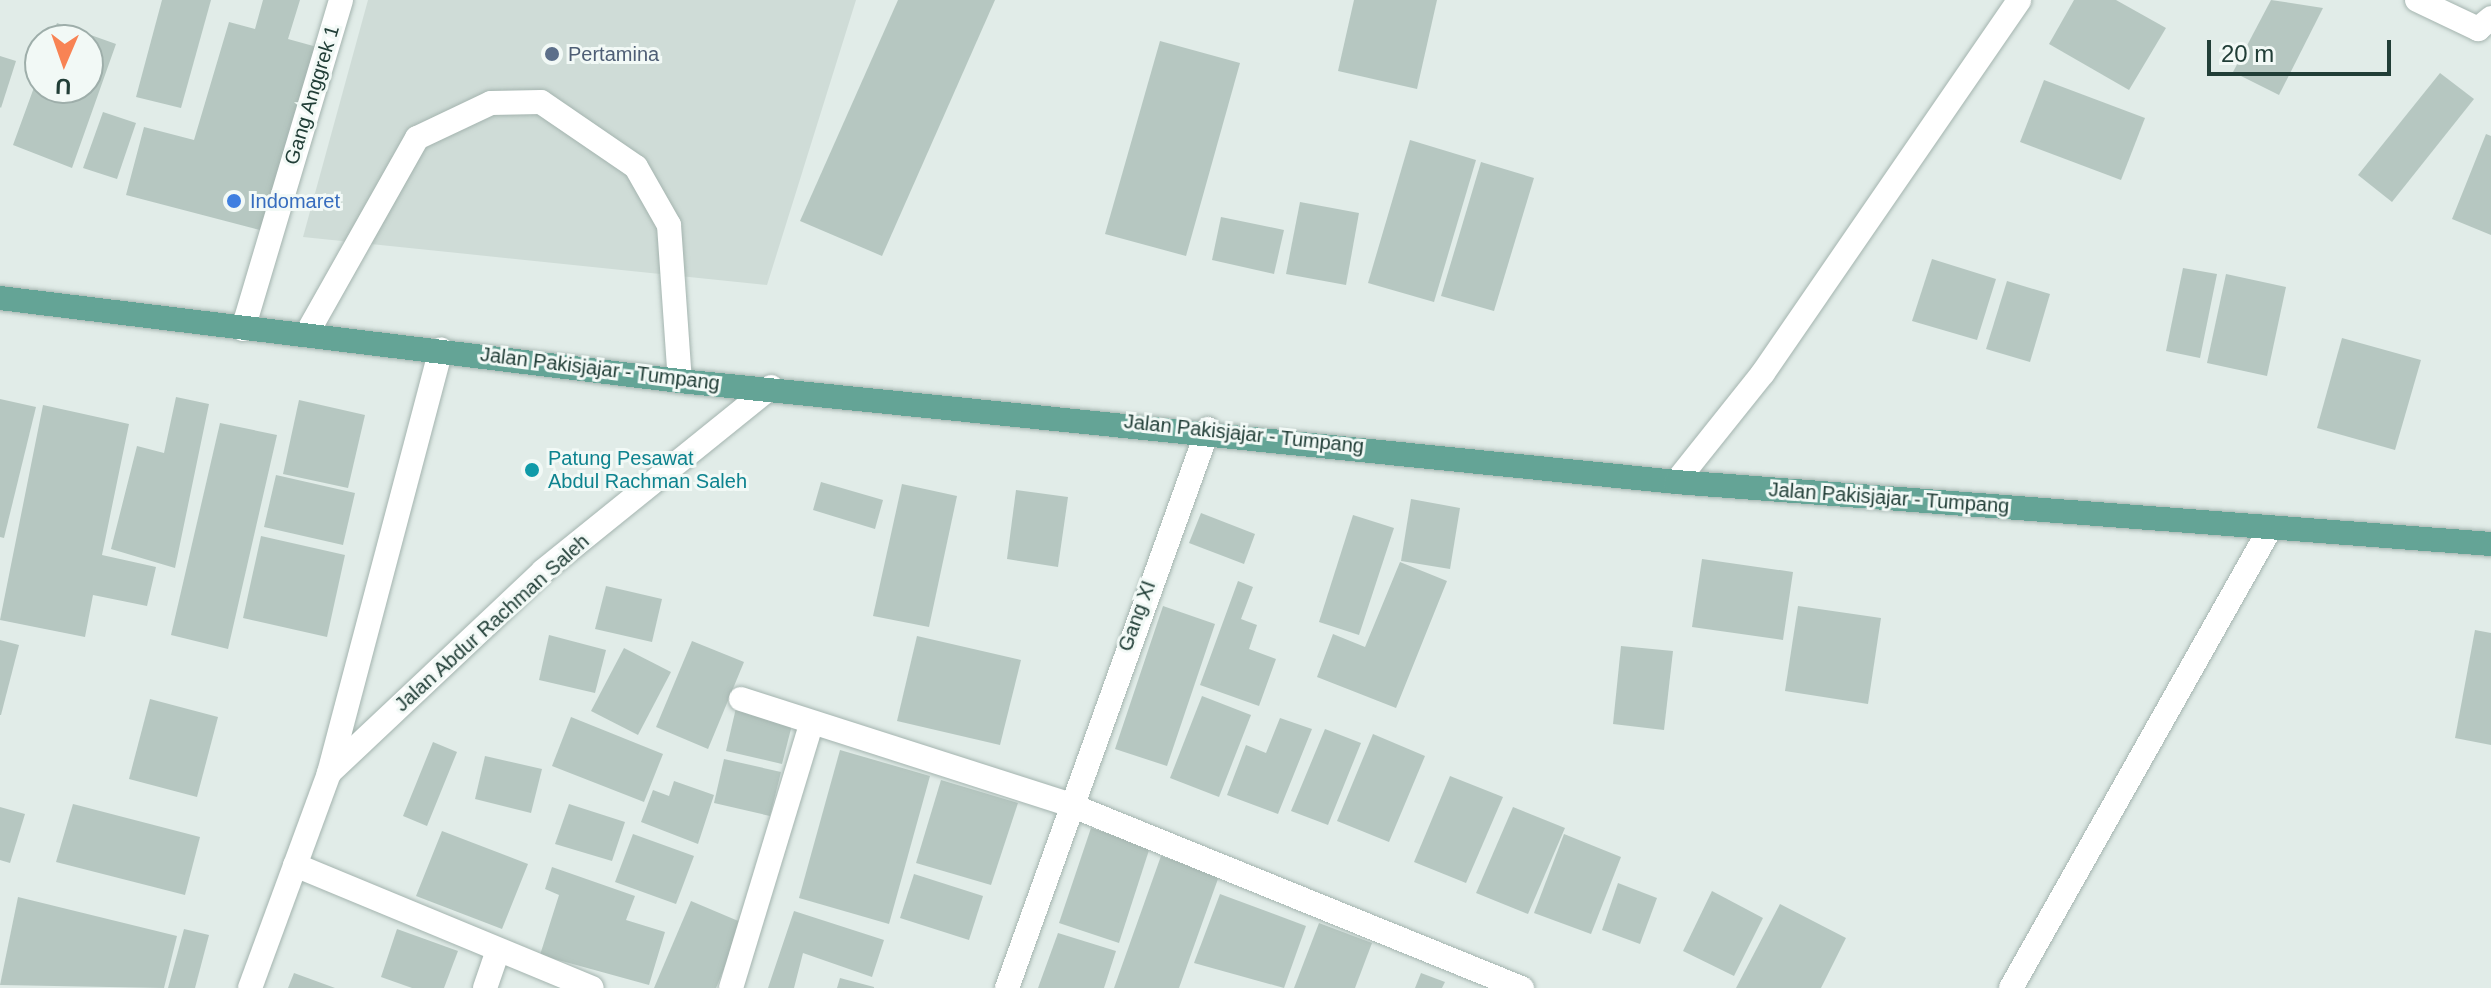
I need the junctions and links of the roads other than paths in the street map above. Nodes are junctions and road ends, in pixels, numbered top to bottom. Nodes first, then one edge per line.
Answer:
1 (341, 0) edge
2 (2019, 0) edge
3 (2417, 0) edge
4 (2491, 18) edge
5 (0, 298) edge
6 (243, 329) junction
7 (306, 335) junction
8 (441, 350) junction
9 (680, 381) junction
10 (771, 387) junction
11 (1208, 429) junction
12 (1676, 482) junction
13 (2271, 527) junction
14 (2491, 544) edge
15 (741, 699) dead end
16 (811, 724) junction
17 (329, 773) junction
18 (1068, 804) junction
19 (295, 865) junction
20 (497, 953) junction
21 (250, 988) edge
22 (485, 988) edge
23 (592, 988) edge
24 (731, 988) edge
25 (1007, 988) edge
26 (1522, 988) edge
27 (2011, 988) edge

1 - 6 street, Gang Anggrek 1
2 - 12 street
3 - 4 street
5 - 6 main road, Jalan Pakisjajar - Tumpang
6 - 7 main road, Jalan Pakisjajar - Tumpang
7 - 8 main road, Jalan Pakisjajar - Tumpang
7 - 9 street
8 - 9 main road, Jalan Pakisjajar - Tumpang
8 - 17 street, Jalan Abdur Rachman Saleh
9 - 10 main road, Jalan Pakisjajar - Tumpang
10 - 11 main road, Jalan Pakisjajar - Tumpang
10 - 17 street, Jalan Abdur Rachman Saleh
11 - 12 main road, Jalan Pakisjajar - Tumpang
11 - 18 street, Gang XI
12 - 13 main road, Jalan Pakisjajar - Tumpang
13 - 14 main road, Jalan Pakisjajar - Tumpang
13 - 27 street
15 - 16 street
16 - 18 street
16 - 24 street
17 - 19 street, Jalan Abdur Rachman Saleh
18 - 25 street, Gang XI
18 - 26 street
19 - 20 street
19 - 21 street, Jalan Abdur Rachman Saleh
20 - 22 street
20 - 23 street

